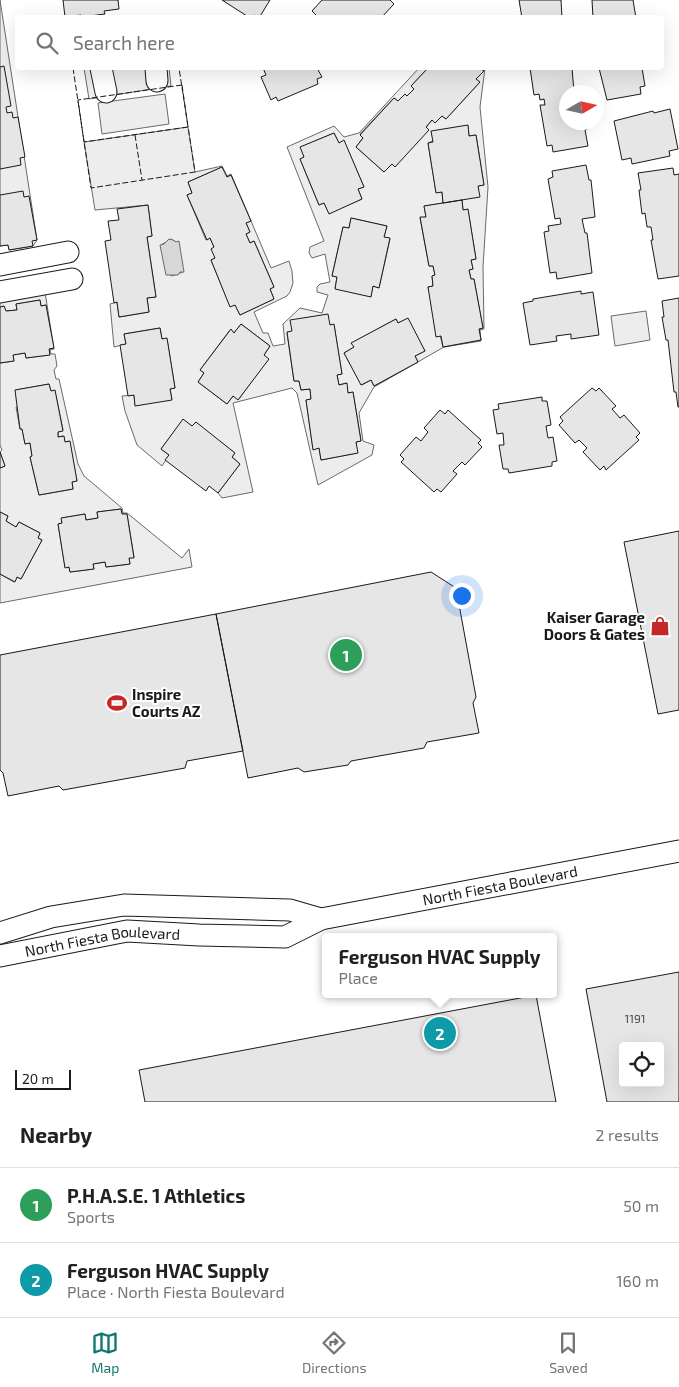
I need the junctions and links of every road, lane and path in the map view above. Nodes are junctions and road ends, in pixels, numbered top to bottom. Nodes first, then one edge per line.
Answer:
1 (101, 70) edge
2 (106, 92) dead end
3 (68, 252) dead end
4 (0, 265) edge
5 (72, 279) dead end
6 (0, 292) edge
7 (679, 851) edge
8 (321, 919) junction
9 (0, 933) edge
10 (0, 956) edge

1 - 2 street
3 - 4 street
5 - 6 street
7 - 8 street, North Fiesta Boulevard
8 - 9 street, North Fiesta Boulevard
8 - 10 street, North Fiesta Boulevard

